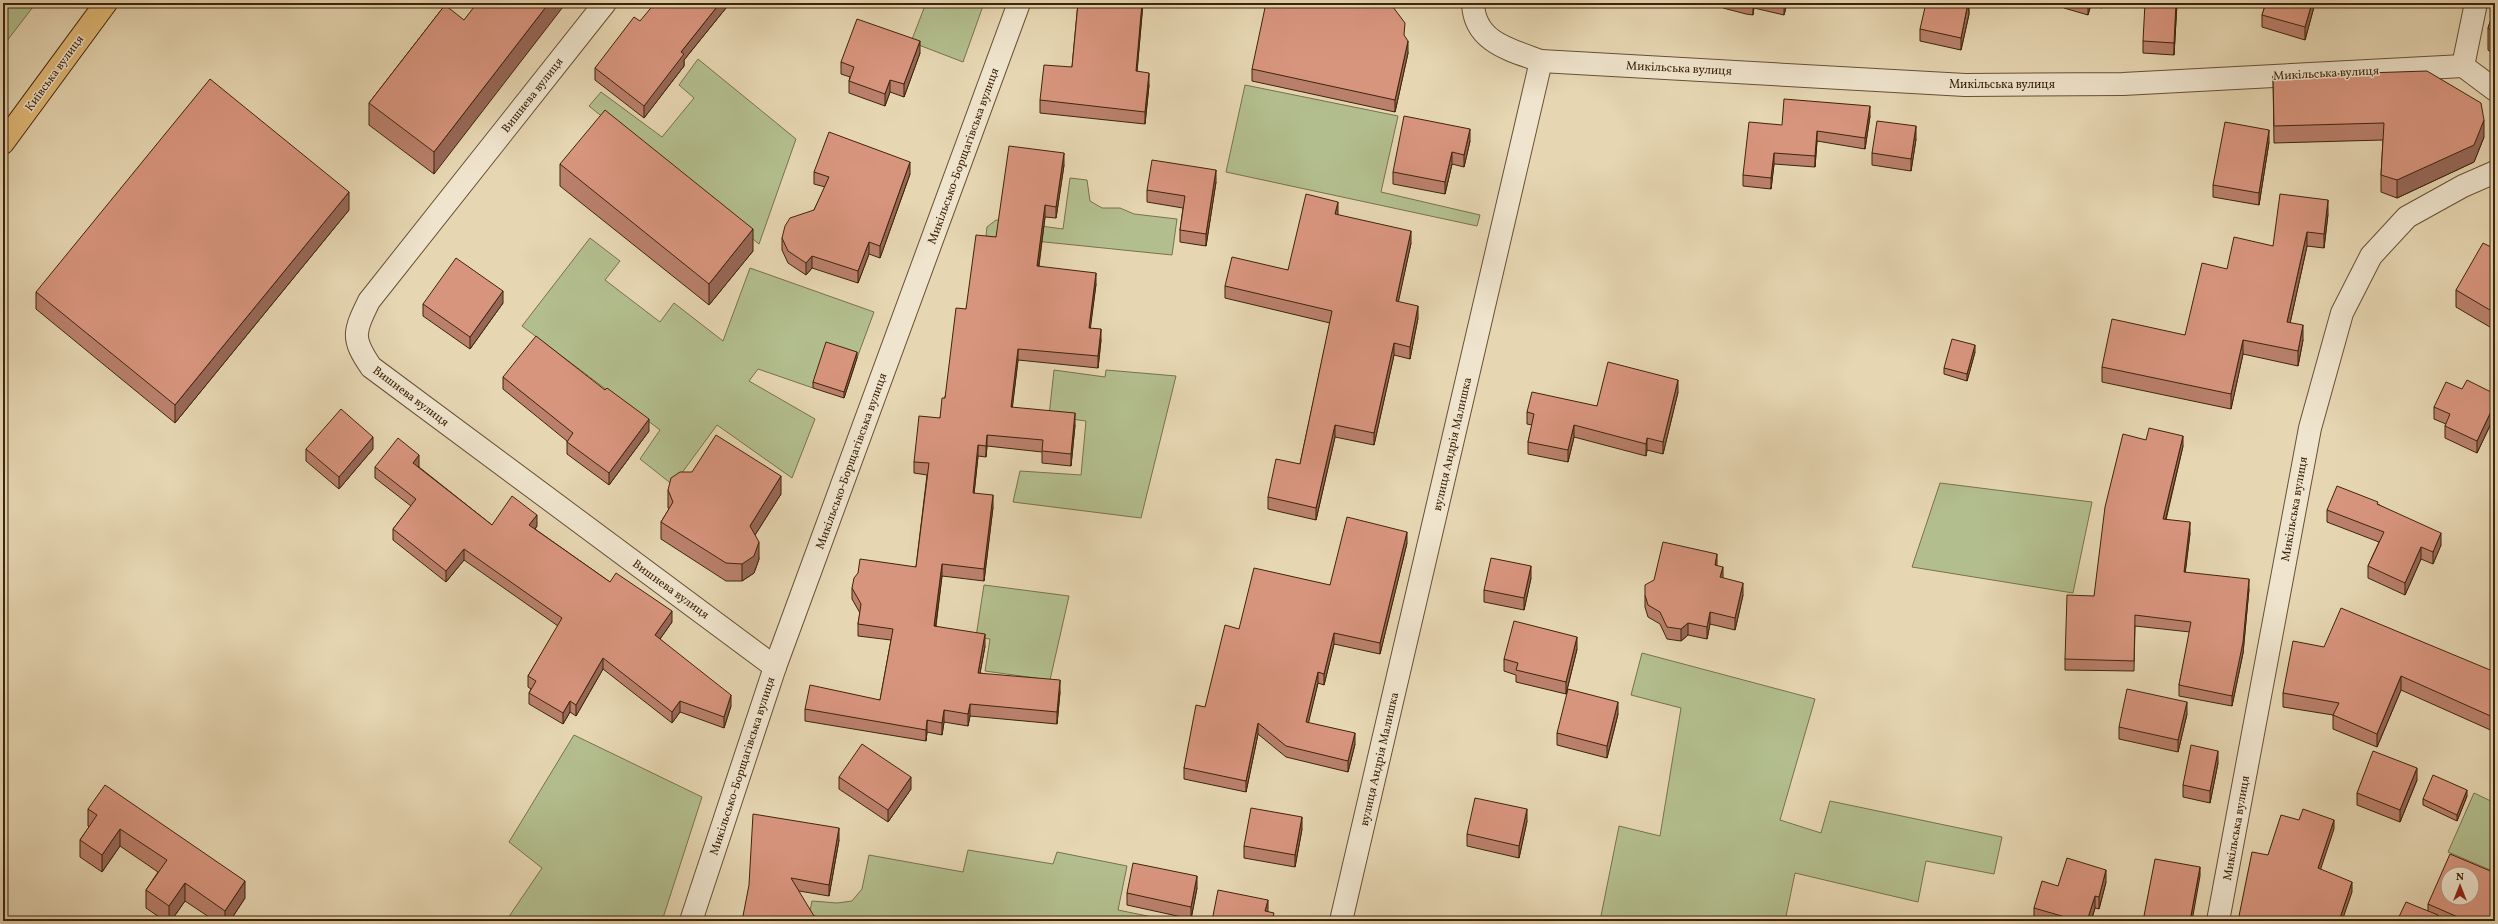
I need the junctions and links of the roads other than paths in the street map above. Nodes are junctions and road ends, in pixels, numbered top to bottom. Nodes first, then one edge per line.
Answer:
1 (106, 3) edge
2 (605, 3) edge
3 (1019, 3) edge
4 (1473, 3) edge
5 (2476, 3) edge
6 (1541, 61) junction
7 (2463, 66) junction
8 (2495, 90) edge
9 (3, 143) edge
10 (2495, 172) edge
11 (775, 667) junction
12 (691, 921) edge
13 (1341, 921) edge
14 (2218, 921) edge

1 - 9 main road, Київська вулиця
2 - 11 street, Вишнева вулиця
3 - 11 street, Микільсько-Борщагівська вулиця
4 - 6 street
5 - 7 street
6 - 7 street, Микільська вулиця
6 - 13 street, вулиця Андрія Малишка
7 - 8 street
10 - 14 street, Микільська вулиця
11 - 12 street, Микільсько-Борщагівська вулиця

